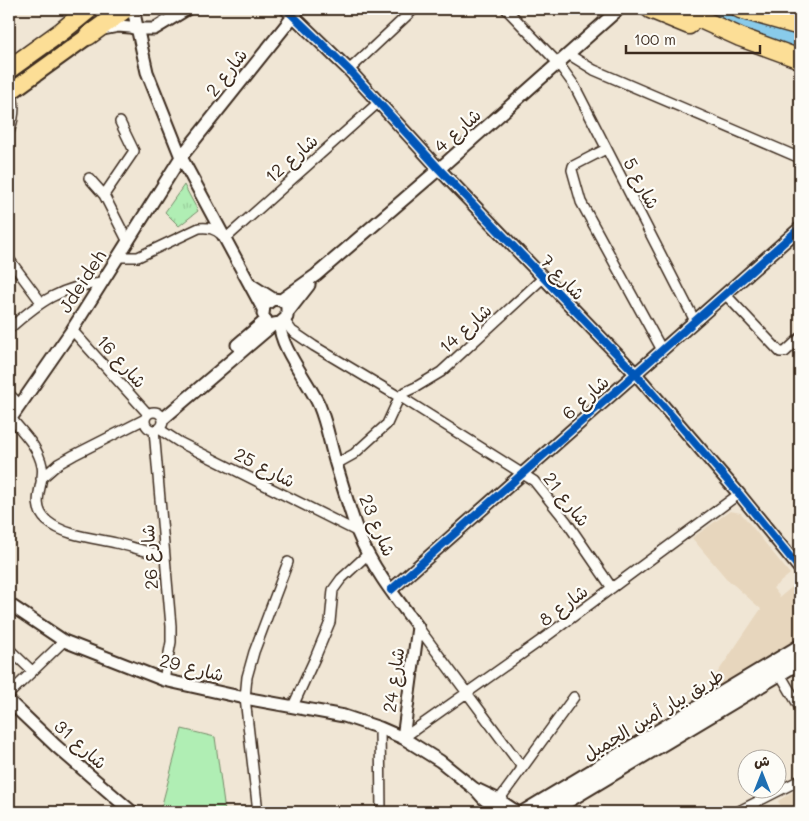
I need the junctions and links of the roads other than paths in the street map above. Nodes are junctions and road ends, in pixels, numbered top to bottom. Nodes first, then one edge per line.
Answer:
1 (74, 9) edge
2 (89, 9) edge
3 (125, 9) edge
4 (133, 9) edge
5 (187, 9) edge
6 (414, 9) edge
7 (506, 9) edge
8 (619, 9) edge
9 (650, 9) edge
10 (678, 9) edge
11 (740, 9) edge
12 (768, 9) edge
13 (293, 11) edge
14 (800, 20) edge
15 (800, 26) edge
16 (136, 29) junction
17 (88, 36) junction
18 (740, 37) junction
19 (568, 54) junction
20 (9, 56) edge
21 (800, 59) edge
22 (558, 63) junction
23 (9, 69) edge
24 (349, 70) junction
25 (10, 92) edge
26 (379, 102) junction
27 (120, 122) dead end
28 (9, 132) edge
29 (606, 148) junction
30 (181, 157) junction
31 (800, 158) edge
32 (439, 169) junction
33 (89, 178) dead end
34 (104, 195) junction
35 (800, 228) edge
36 (224, 237) junction
37 (128, 242) junction
38 (119, 257) junction
39 (9, 259) edge
40 (316, 275) junction
41 (543, 278) junction
42 (248, 282) junction
43 (102, 283) junction
44 (726, 294) junction
45 (277, 299) junction
46 (41, 302) junction
47 (276, 318) junction
48 (695, 321) junction
49 (9, 329) edge
50 (72, 330) junction
51 (800, 338) edge
52 (662, 350) junction
53 (635, 373) junction
54 (9, 394) edge
55 (400, 397) junction
56 (20, 405) junction
57 (162, 416) junction
58 (146, 417) junction
59 (10, 420) edge
60 (156, 430) junction
61 (336, 464) junction
62 (523, 473) junction
63 (40, 480) junction
64 (739, 494) junction
65 (358, 532) junction
66 (368, 554) junction
67 (165, 558) junction
68 (288, 562) dead end
69 (800, 569) edge
70 (612, 588) junction
71 (391, 590) junction
72 (9, 604) edge
73 (418, 627) junction
74 (64, 641) junction
75 (800, 647) edge
76 (9, 649) edge
77 (800, 662) edge
78 (32, 671) junction
79 (780, 674) junction
80 (164, 680) junction
81 (468, 693) junction
82 (9, 694) edge
83 (574, 697) dead end
84 (245, 698) junction
85 (9, 701) edge
86 (293, 706) junction
87 (800, 708) edge
88 (380, 728) junction
89 (403, 738) junction
90 (522, 767) junction
91 (800, 780) edge
92 (476, 790) junction
93 (499, 800) junction
94 (752, 809) edge
95 (132, 812) edge
96 (258, 812) edge
97 (381, 812) edge
98 (500, 812) edge
99 (517, 812) edge
100 (525, 812) edge
101 (548, 812) edge
102 (737, 812) edge

1 - 20 highway
2 - 23 highway
3 - 17 highway
4 - 16 street
5 - 16 street
6 - 24 street
7 - 22 street, شارع 5
8 - 19 street, شارع 4
9 - 18 highway
10 - 18 highway
11 - 15 highway
12 - 14 highway
13 - 24 street, شارع 7
13 - 30 street, شارع 2
16 - 17 street
16 - 30 street
17 - 25 highway
18 - 21 highway
19 - 22 street, شارع 4
19 - 31 street
22 - 29 street, شارع 5
22 - 32 street, شارع 4
24 - 26 street, شارع 7
25 - 28 street
26 - 32 street, شارع 7
26 - 36 street, شارع 12
27 - 34 street
29 - 48 street, شارع 5
29 - 52 street
30 - 36 street
30 - 37 street, Jdeideh
32 - 40 street, شارع 4
32 - 41 street, شارع 7
33 - 34 street
34 - 37 street
35 - 44 street, شارع 6
36 - 38 street
36 - 42 street
37 - 38 street, Jdeideh
38 - 43 street, Jdeideh
39 - 46 street
40 - 45 street, شارع 4
40 - 47 street, شارع 4
41 - 53 street, شارع 7
41 - 55 street, شارع 14
42 - 45 street
42 - 47 street
43 - 46 street
43 - 50 street, Jdeideh
44 - 48 street, شارع 6
44 - 51 street
45 - 47 street
45 - 47 street, شارع 4
46 - 49 street
47 - 55 street, شارع 21
47 - 57 street, شارع 4
47 - 61 street, شارع 23
48 - 52 street, شارع 6
50 - 56 street, Jdeideh
50 - 58 street, شارع 16
52 - 53 street, شارع 6
53 - 62 street, شارع 6
53 - 64 street, شارع 7
54 - 56 street
55 - 61 street
55 - 62 street, شارع 21
56 - 59 street, Jdeideh
57 - 58 street
57 - 60 street
58 - 60 street
58 - 63 street
59 - 63 street
60 - 65 street, شارع 25
60 - 67 street, شارع 26
61 - 65 street, شارع 23
62 - 70 street, شارع 21
62 - 71 street, شارع 6
63 - 67 street
64 - 69 street, شارع 7
64 - 70 street, شارع 8
65 - 66 street, شارع 23
66 - 71 street, شارع 23
66 - 86 street
67 - 80 street, شارع 26
68 - 84 street
70 - 81 street, شارع 8
71 - 73 street, شارع 23
72 - 74 street, شارع 29
73 - 81 street, شارع 23
73 - 89 street, شارع 24
74 - 78 street
74 - 80 street, شارع 29
75 - 100 main road, طريق بيار أمين الجميل
76 - 78 street
77 - 79 main road, طريق بيار أمين الجميل
78 - 82 street
79 - 87 street
79 - 101 main road, طريق بيار أمين الجميل
80 - 84 street, شارع 29
81 - 89 street, شارع 8
81 - 90 street, شارع 23
83 - 90 street
84 - 86 street, شارع 29
84 - 96 street
85 - 95 street, شارع 31
86 - 88 street, شارع 29
88 - 89 street, شارع 29
88 - 97 street
89 - 92 street, شارع 29
90 - 93 street
91 - 94 street
92 - 93 street, شارع 29
92 - 98 street, شارع 29
93 - 99 street, شارع 29
94 - 102 street

